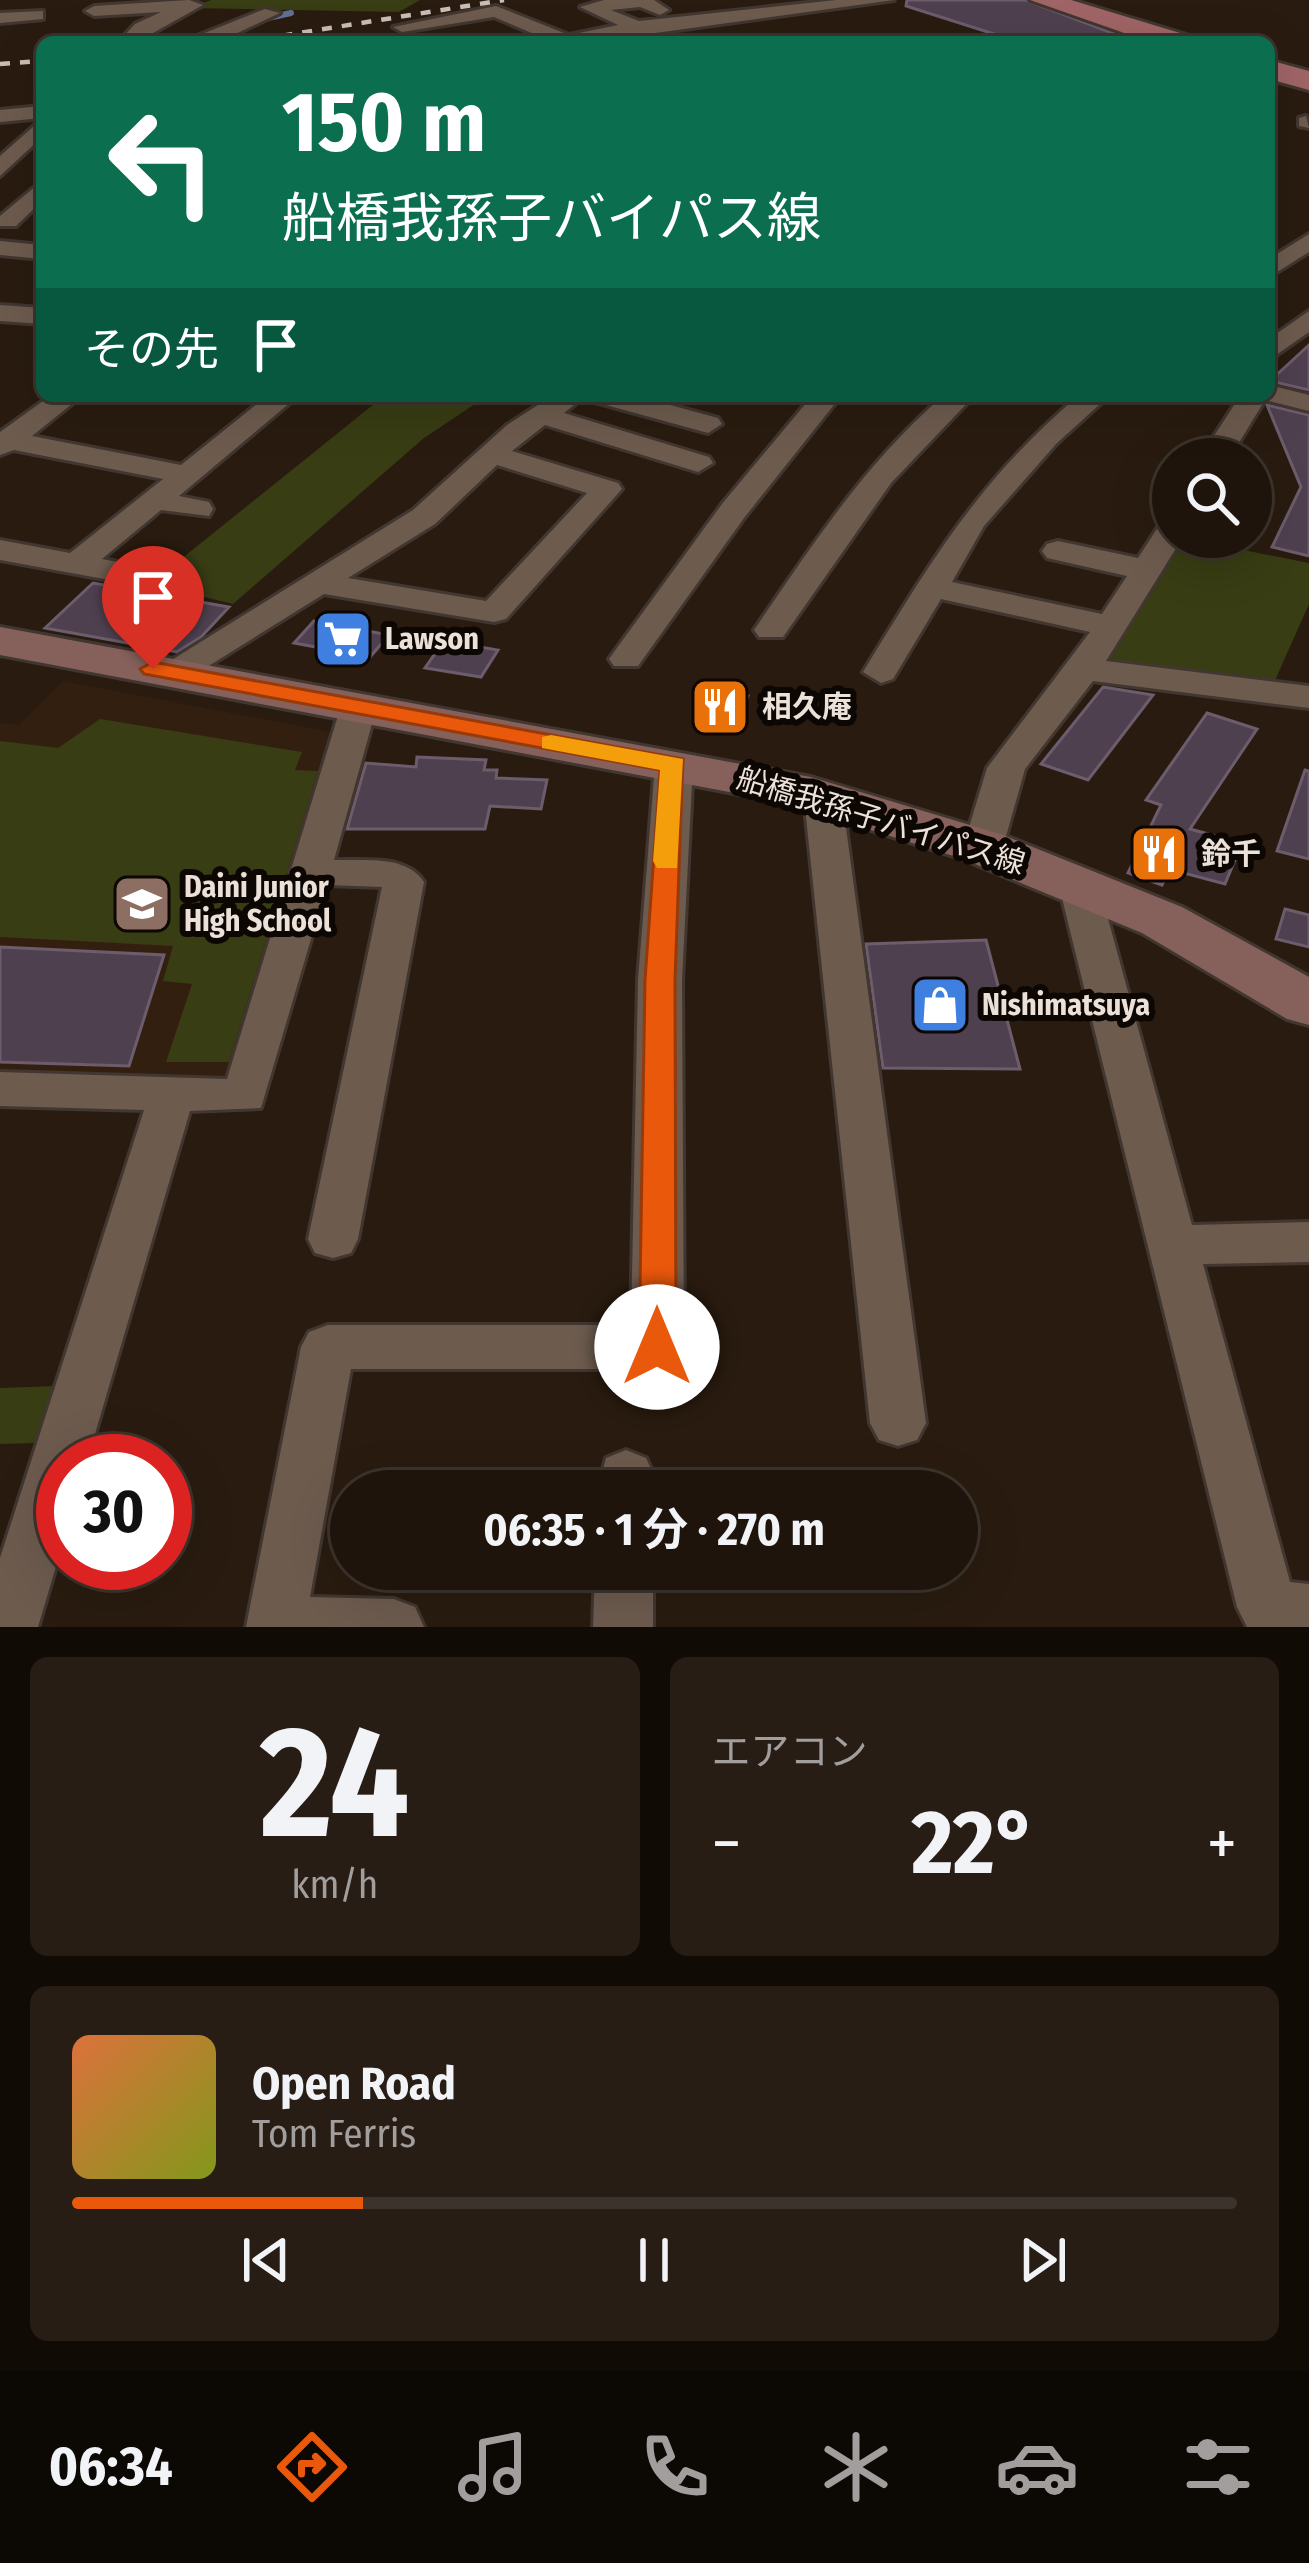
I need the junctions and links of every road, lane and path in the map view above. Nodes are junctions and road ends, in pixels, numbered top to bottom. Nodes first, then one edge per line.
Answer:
1 (424, 0) edge
2 (885, 0) edge
3 (1042, 0) edge
4 (872, 1) edge
5 (200, 3) edge
6 (94, 11) dead end
7 (38, 15) dead end
8 (273, 16) dead end
9 (0, 18) edge
10 (683, 22) junction
11 (662, 24) junction
12 (637, 27) junction
13 (133, 36) edge
14 (222, 36) edge
15 (410, 36) edge
16 (417, 36) edge
17 (554, 36) edge
18 (591, 36) edge
19 (683, 36) edge
20 (1147, 36) edge
21 (1275, 71) edge
22 (1309, 82) edge
23 (36, 113) edge
24 (0, 116) edge
25 (36, 131) edge
26 (0, 169) edge
27 (36, 193) edge
28 (4, 221) edge
29 (36, 224) edge
30 (1309, 242) edge
31 (0, 248) edge
32 (36, 251) edge
33 (1275, 266) edge
34 (0, 313) edge
35 (36, 316) edge
36 (1309, 319) edge
37 (1275, 347) edge
38 (1275, 394) edge
39 (60, 402) edge
40 (277, 402) edge
41 (562, 402) edge
42 (627, 402) edge
43 (822, 402) edge
44 (953, 402) edge
45 (1088, 402) edge
46 (1250, 402) edge
47 (1309, 403) edge
48 (542, 415) junction
49 (708, 424) dead end
50 (1227, 438) edge
51 (4, 443) edge
52 (494, 455) junction
53 (698, 463) dead end
54 (188, 475) junction
55 (156, 500) junction
56 (198, 509) dead end
57 (0, 550) edge
58 (1058, 551) dead end
59 (1154, 558) edge
60 (76, 564) junction
61 (1146, 570) junction
62 (137, 575) dead end
63 (322, 584) junction
64 (931, 587) junction
65 (1110, 626) junction
66 (771, 630) dead end
67 (0, 641) edge
68 (626, 659) dead end
69 (1084, 669) junction
70 (882, 672) dead end
71 (174, 673) junction
72 (1309, 697) edge
73 (358, 706) junction
74 (674, 764) junction
75 (823, 798) junction
76 (983, 847) junction
77 (310, 872) junction
78 (1079, 886) junction
79 (1303, 1008) edge
80 (0, 1089) edge
81 (172, 1094) junction
82 (333, 1239) dead end
83 (1309, 1242) edge
84 (1172, 1245) junction
85 (898, 1423) dead end
86 (624, 1590) edge
87 (1305, 1617) edge
88 (8, 1627) edge
89 (394, 1627) edge
90 (623, 1627) edge

1 - 15 street
2 - 4 street
3 - 20 main road
4 - 10 street
5 - 6 street
5 - 13 street
7 - 9 street
8 - 14 street
10 - 11 street
10 - 12 street
11 - 12 street
11 - 19 street
12 - 18 street
16 - 17 street
21 - 22 main road
23 - 24 street
25 - 26 street
27 - 28 street
28 - 29 street
30 - 33 street
31 - 32 street
34 - 35 street
36 - 37 street
38 - 47 street
39 - 51 street
40 - 54 street
41 - 48 street
42 - 49 street
43 - 68 street
44 - 66 street
45 - 64 street
46 - 50 street
48 - 52 street
48 - 53 street
51 - 54 street
52 - 63 street
52 - 63 street
54 - 55 street
55 - 56 street
55 - 60 street
57 - 60 street
58 - 61 street
59 - 61 street
60 - 62 street
61 - 65 street
63 - 71 street
64 - 65 street
64 - 70 street
65 - 69 street
67 - 71 street, 船橋我孫子バイパス線
69 - 72 street
69 - 76 street
71 - 73 street, 船橋我孫子バイパス線
73 - 74 street, 船橋我孫子バイパス線
73 - 77 street
74 - 75 street, 船橋我孫子バイパス線
74 - 89 street
75 - 76 street, 船橋我孫子バイパス線
75 - 85 street
76 - 78 street, 船橋我孫子バイパス線
77 - 81 street
77 - 82 street
78 - 79 street, 船橋我孫子バイパス線
78 - 84 street
80 - 81 street
81 - 88 street
83 - 84 street
84 - 87 street
86 - 90 street

